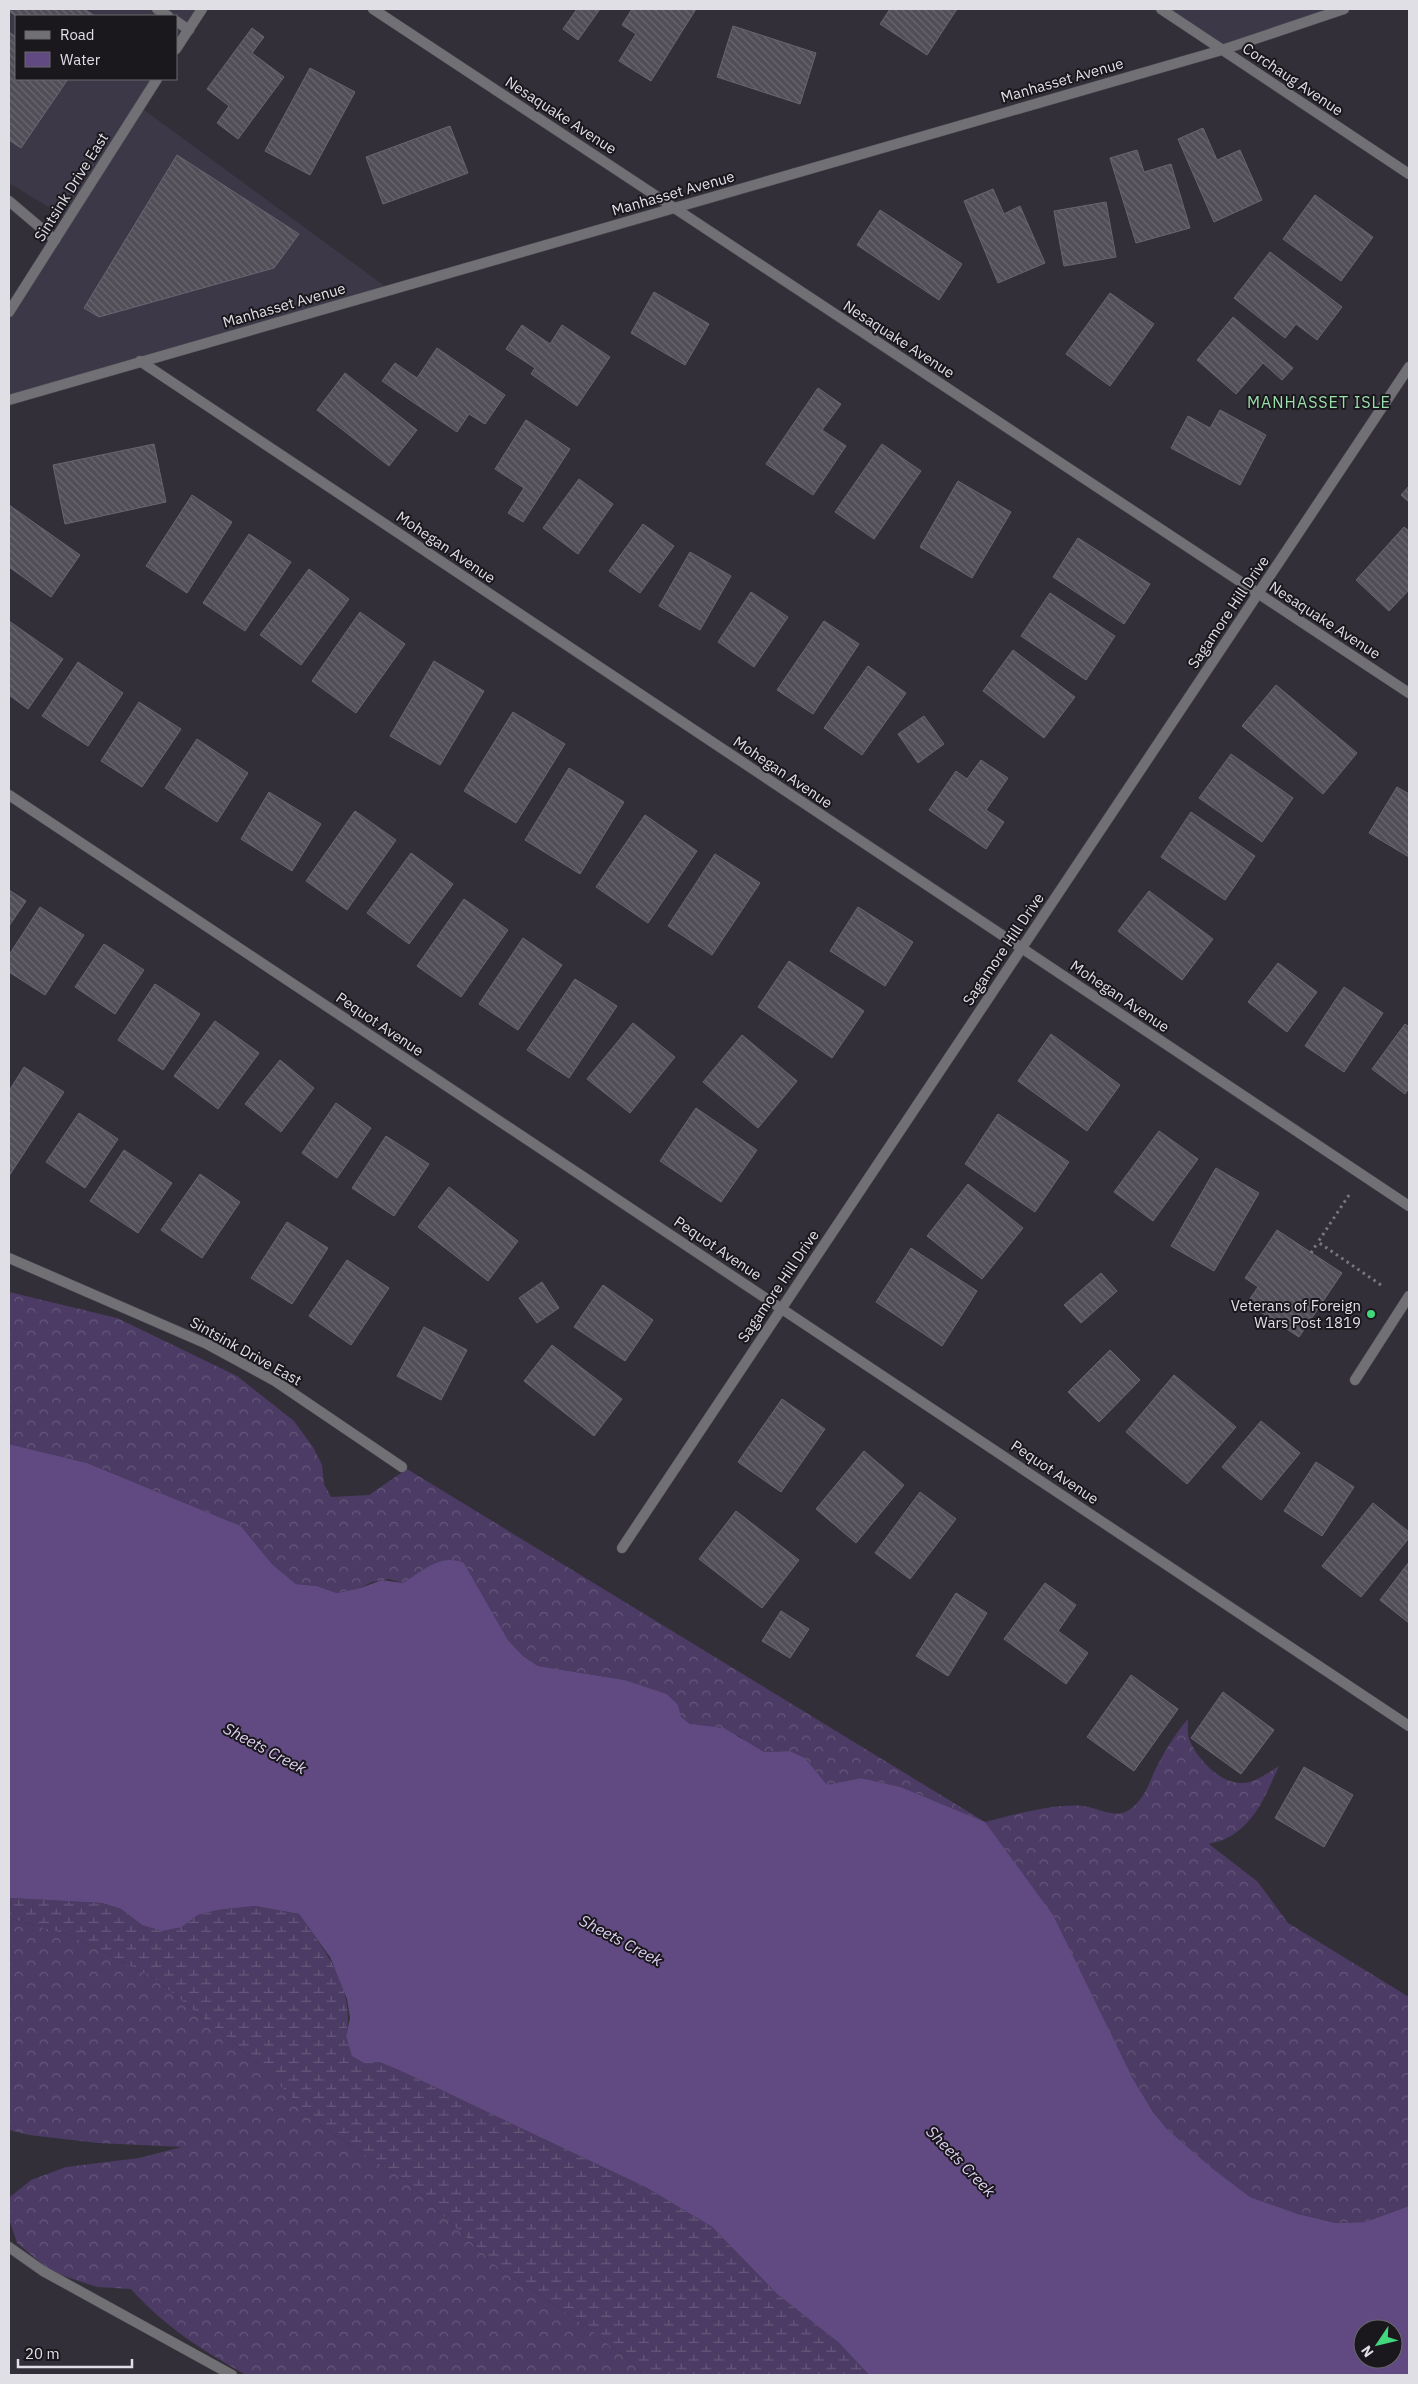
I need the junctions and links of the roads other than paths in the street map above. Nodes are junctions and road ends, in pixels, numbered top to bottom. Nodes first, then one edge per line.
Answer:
1 (202, 9) edge
2 (373, 9) edge
3 (1161, 9) edge
4 (1344, 9) edge
5 (178, 22) edge
6 (189, 30) junction
7 (178, 46) edge
8 (1222, 50) junction
9 (157, 80) edge
10 (1409, 174) edge
11 (9, 201) edge
12 (674, 208) junction
13 (55, 240) junction
14 (9, 312) edge
15 (140, 361) junction
16 (1409, 366) edge
17 (9, 400) edge
18 (1258, 593) junction
19 (1409, 693) edge
20 (9, 795) edge
21 (1022, 949) junction
22 (1409, 1206) edge
23 (9, 1258) edge
24 (1407, 1298) edge
25 (782, 1308) junction
26 (1355, 1380) dead end
27 (402, 1467) dead end
28 (622, 1548) dead end
29 (1409, 1726) edge
30 (9, 2247) edge
31 (232, 2375) edge

1 - 6 street
2 - 12 street, Nesaquake Avenue
3 - 8 street, Corchaug Avenue
4 - 8 street, Manhasset Avenue
5 - 6 street
6 - 7 street
8 - 10 street, Corchaug Avenue
8 - 12 street, Manhasset Avenue
9 - 13 street, Sintsink Drive East
11 - 13 street
12 - 15 street, Manhasset Avenue
12 - 18 street, Nesaquake Avenue
13 - 14 street, Sintsink Drive East
15 - 17 street, Manhasset Avenue
15 - 21 street, Mohegan Avenue
16 - 18 street, Sagamore Hill Drive
18 - 19 street, Nesaquake Avenue
18 - 21 street, Sagamore Hill Drive
20 - 25 street, Pequot Avenue
21 - 22 street, Mohegan Avenue
21 - 25 street, Sagamore Hill Drive
23 - 27 street, Sintsink Drive East
24 - 26 street
25 - 28 street, Sagamore Hill Drive
25 - 29 street, Pequot Avenue
30 - 31 street

